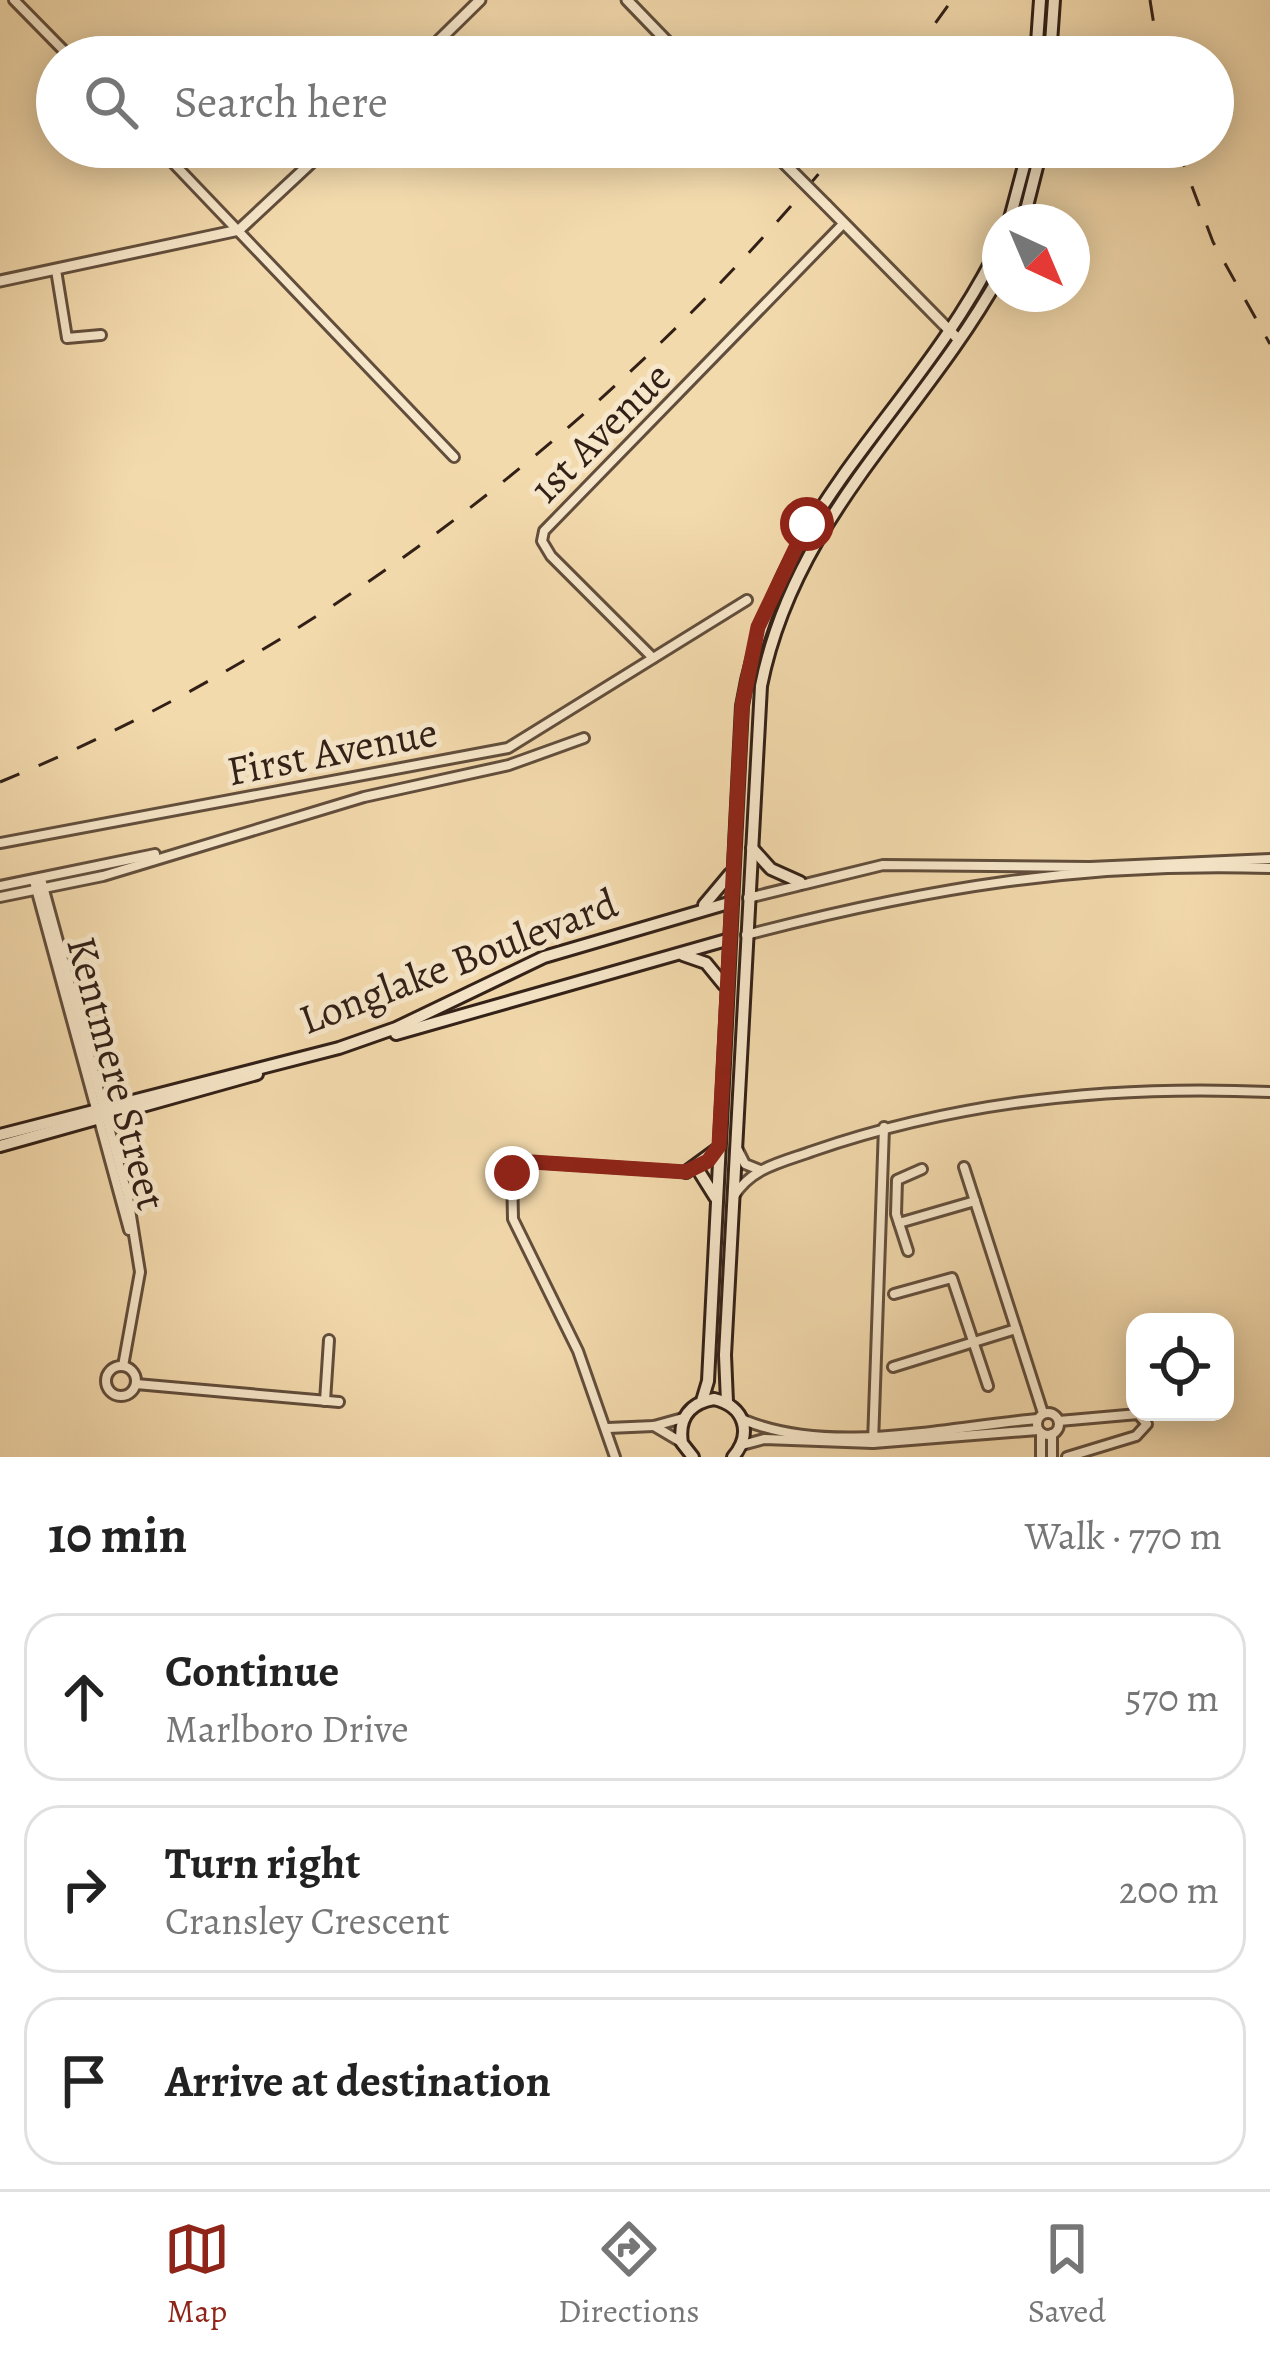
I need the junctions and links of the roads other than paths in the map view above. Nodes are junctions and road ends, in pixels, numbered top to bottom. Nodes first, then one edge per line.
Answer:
1 (14, 0) edge
2 (480, 0) edge
3 (627, 0) edge
4 (1040, 0) edge
5 (1054, 0) edge
6 (49, 36) edge
7 (443, 36) edge
8 (662, 36) edge
9 (1037, 36) edge
10 (1051, 36) edge
11 (178, 168) edge
12 (305, 168) edge
13 (789, 168) edge
14 (1023, 168) edge
15 (1037, 168) edge
16 (1014, 204) edge
17 (1028, 204) edge
18 (844, 223) junction
19 (239, 230) junction
20 (56, 270) junction
21 (982, 273) edge
22 (0, 281) edge
23 (982, 304) edge
24 (948, 328) junction
25 (101, 335) dead end
26 (959, 340) junction
27 (454, 458) dead end
28 (747, 600) dead end
29 (653, 658) junction
30 (584, 738) dead end
31 (0, 843) edge
32 (752, 848) junction
33 (1270, 863) edge
34 (733, 869) junction
35 (1090, 870) junction
36 (800, 882) junction
37 (38, 883) junction
38 (0, 886) edge
39 (0, 897) edge
40 (747, 898) junction
41 (730, 902) junction
42 (692, 913) junction
43 (745, 935) junction
44 (728, 940) junction
45 (666, 957) junction
46 (726, 988) junction
47 (397, 1031) junction
48 (1270, 1092) edge
49 (100, 1113) junction
50 (884, 1127) junction
51 (0, 1135) edge
52 (0, 1146) edge
53 (719, 1146) junction
54 (735, 1147) junction
55 (964, 1167) dead end
56 (922, 1168) dead end
57 (760, 1170) junction
58 (718, 1171) junction
59 (686, 1172) junction
60 (700, 1173) junction
61 (734, 1197) junction
62 (716, 1201) junction
63 (975, 1201) junction
64 (899, 1223) junction
65 (908, 1251) dead end
66 (894, 1294) dead end
67 (1016, 1329) junction
68 (329, 1340) dead end
69 (973, 1342) junction
70 (123, 1366) junction
71 (893, 1367) dead end
72 (136, 1384) junction
73 (988, 1386) dead end
74 (325, 1401) junction
75 (702, 1401) junction
76 (339, 1402) dead end
77 (727, 1402) junction
78 (1040, 1416) junction
79 (683, 1418) junction
80 (744, 1420) junction
81 (1059, 1421) junction
82 (654, 1426) junction
83 (608, 1428) junction
84 (1040, 1432) junction
85 (1052, 1434) junction
86 (873, 1438) junction
87 (682, 1443) junction
88 (742, 1445) junction
89 (615, 1457) edge
90 (693, 1457) edge
91 (733, 1457) edge
92 (1041, 1457) edge
93 (1052, 1457) edge
94 (1067, 1457) edge

1 - 6 street
2 - 7 street
3 - 8 street
4 - 9 main road
5 - 10 main road
11 - 19 street
12 - 19 street
13 - 18 street, bridge
14 - 16 main road
15 - 17 main road
18 - 24 street
18 - 29 street, 1st Avenue
19 - 20 street
19 - 27 street
20 - 22 street
20 - 25 street
21 - 24 main road
23 - 26 main road
24 - 26 street
24 - 34 main road
26 - 32 main road
28 - 29 street
29 - 31 street, First Avenue
30 - 37 street
32 - 36 main road
32 - 40 main road
33 - 35 street
34 - 41 main road
34 - 42 main road
35 - 36 street
35 - 43 street
36 - 40 street
37 - 38 street
37 - 39 street
37 - 49 street, Kentmere Street
40 - 41 main road, Longlake Boulevard
40 - 43 main road
41 - 42 main road, Longlake Boulevard
41 - 44 main road
42 - 47 main road, Longlake Boulevard
43 - 44 main road, Longlake Boulevard
43 - 54 main road
44 - 45 main road, Longlake Boulevard
44 - 46 main road
45 - 46 main road
45 - 47 main road, Longlake Boulevard
46 - 53 main road
47 - 49 main road, Longlake Boulevard
48 - 50 street
49 - 51 main road, Longlake Boulevard
49 - 52 main road, Longlake Boulevard
49 - 70 street, Kentmere Street
50 - 57 street
50 - 86 street
53 - 58 main road
53 - 59 main road
54 - 57 street
54 - 58 main road
54 - 61 main road
55 - 63 street
56 - 64 street
57 - 61 street
58 - 60 street
58 - 62 main road
59 - 60 street
59 - 83 street
60 - 62 main road
61 - 77 main road
62 - 75 main road
63 - 64 street
63 - 67 street
64 - 65 street
66 - 69 street
67 - 69 street
67 - 78 street
68 - 74 street
69 - 71 street
69 - 73 street
70 - 72 street
70 - 72 street
72 - 74 street
74 - 76 street
75 - 77 main road
75 - 79 main road
77 - 80 main road
78 - 81 street
78 - 84 street
78 - 86 street
79 - 82 street
79 - 87 main road
80 - 86 street
80 - 88 main road
81 - 85 street
81 - 94 street
82 - 83 street
82 - 87 street
83 - 89 street
84 - 85 street
84 - 86 street
84 - 92 street
85 - 93 street
86 - 88 street
87 - 90 main road
88 - 91 main road

